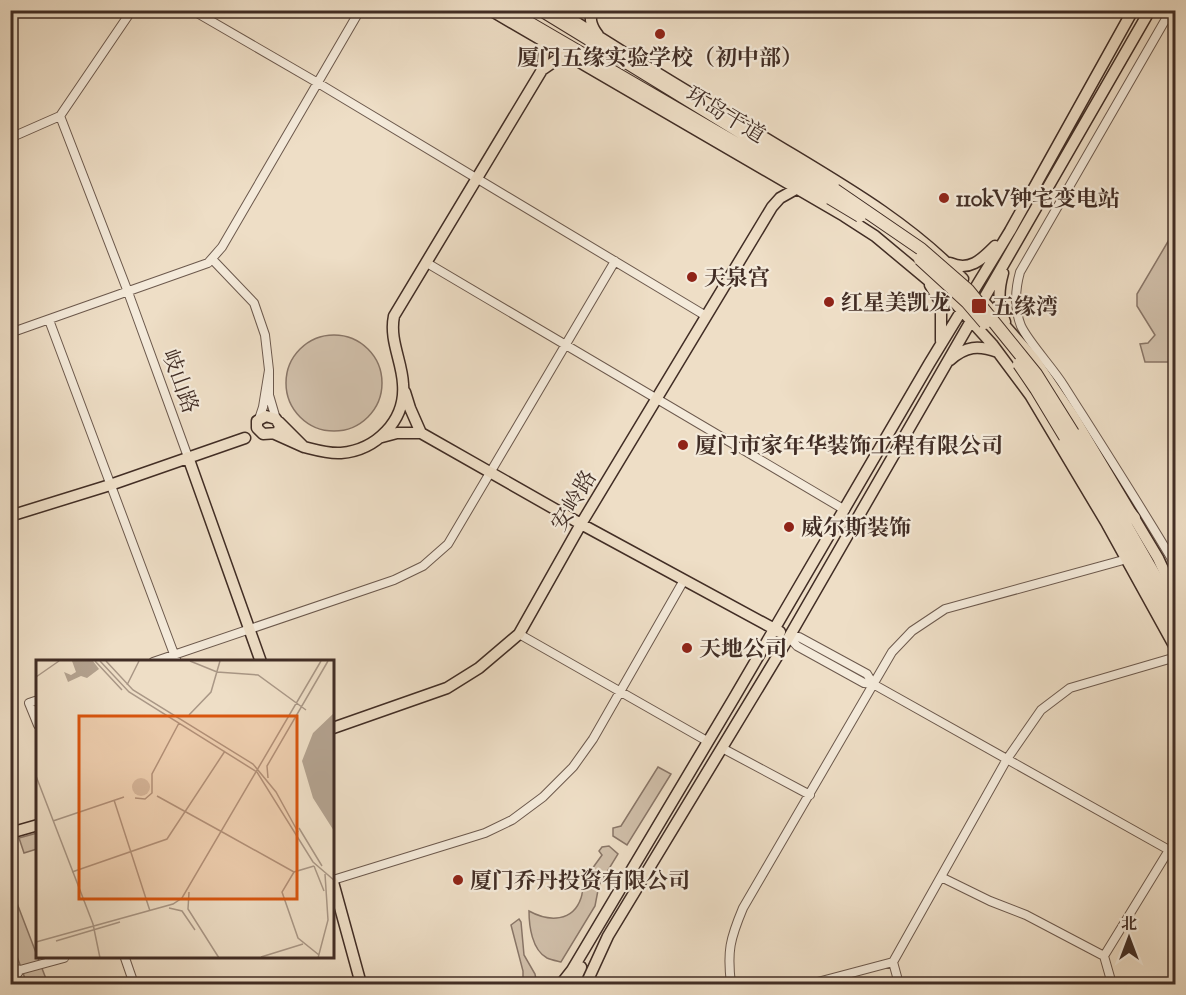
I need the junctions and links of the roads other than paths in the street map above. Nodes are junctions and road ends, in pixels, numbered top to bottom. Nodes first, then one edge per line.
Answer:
1 (132, 10) edge
2 (192, 10) edge
3 (360, 10) edge
4 (490, 10) edge
5 (502, 10) edge
6 (507, 10) edge
7 (541, 10) edge
8 (579, 10) edge
9 (592, 10) edge
10 (1133, 10) edge
11 (1150, 10) edge
12 (1171, 10) edge
13 (558, 11) edge
14 (519, 18) junction
15 (600, 38) junction
16 (541, 39) junction
17 (571, 57) junction
18 (542, 70) junction
19 (318, 83) junction
20 (60, 116) junction
21 (10, 138) edge
22 (770, 174) junction
23 (478, 178) junction
24 (796, 189) junction
25 (832, 194) junction
26 (772, 207) junction
27 (1010, 231) junction
28 (1018, 240) junction
29 (212, 259) junction
30 (615, 261) junction
31 (946, 261) junction
32 (427, 263) junction
33 (918, 271) junction
34 (973, 290) junction
35 (128, 292) junction
36 (982, 300) junction
37 (961, 311) junction
38 (706, 316) junction
39 (49, 320) junction
40 (970, 320) junction
41 (1008, 328) junction
42 (10, 333) edge
43 (941, 344) junction
44 (566, 346) junction
45 (999, 352) junction
46 (945, 365) junction
47 (269, 370) junction
48 (404, 387) junction
49 (656, 399) junction
50 (278, 420) junction
51 (263, 428) junction
52 (421, 433) junction
53 (382, 437) junction
54 (1072, 437) junction
55 (304, 447) junction
56 (188, 457) junction
57 (491, 473) junction
58 (110, 485) junction
59 (844, 510) junction
60 (10, 516) edge
61 (1134, 518) junction
62 (581, 524) junction
63 (1107, 524) junction
64 (1158, 558) junction
65 (1127, 559) junction
66 (1176, 568) edge
67 (684, 580) junction
68 (1146, 595) junction
69 (1176, 597) edge
70 (1176, 614) edge
71 (774, 629) junction
72 (250, 631) junction
73 (1176, 631) edge
74 (519, 634) junction
75 (1176, 636) edge
76 (789, 637) junction
77 (1176, 649) edge
78 (1176, 657) edge
79 (176, 659) edge
80 (260, 660) edge
81 (873, 684) junction
82 (621, 691) junction
83 (734, 698) junction
84 (36, 700) edge
85 (36, 720) edge
86 (334, 728) edge
87 (707, 741) junction
88 (722, 748) junction
89 (1007, 759) junction
90 (810, 795) junction
91 (36, 826) edge
92 (10, 833) edge
93 (1172, 849) edge
94 (941, 876) junction
95 (334, 881) edge
96 (334, 885) edge
97 (608, 936) junction
98 (1104, 956) junction
99 (57, 959) edge
100 (126, 959) edge
101 (893, 962) junction
102 (10, 967) edge
103 (21, 970) junction
104 (10, 984) edge
105 (134, 984) edge
106 (361, 984) edge
107 (561, 984) edge
108 (574, 984) edge
109 (586, 984) edge
110 (731, 984) edge
111 (810, 984) edge
112 (900, 984) edge
113 (1112, 984) edge

1 - 20 street
2 - 19 street
3 - 19 street
4 - 16 main road
5 - 14 highway
6 - 14 highway, 环岛干道
7 - 25 highway, 环岛干道
8 - 13 main road
9 - 15 main road
10 - 27 main road
11 - 28 main road
12 - 66 street
13 - 15 main road
14 - 25 highway, 环岛干道
15 - 31 main road
16 - 17 main road
16 - 18 main road
17 - 18 main road
17 - 22 main road
18 - 23 main road
19 - 23 street
19 - 29 street
20 - 21 street
20 - 35 street, 岐山路
22 - 24 main road
22 - 26 main road
23 - 30 street
23 - 32 main road
24 - 26 main road
24 - 33 main road
25 - 54 highway, bridge
26 - 38 main road, 安岭路
27 - 31 main road
27 - 34 main road
28 - 36 main road
28 - 41 main road
29 - 35 street
29 - 47 street
30 - 38 street
30 - 44 street
31 - 34 main road
32 - 44 street
32 - 48 main road
33 - 37 main road
33 - 43 main road
34 - 36 main road
34 - 37 main road
35 - 39 street
35 - 56 street, 岐山路
36 - 40 main road
36 - 41 main road
37 - 40 main road
37 - 43 main road
38 - 49 main road, 安岭路
39 - 42 street
39 - 58 street
40 - 45 main road
40 - 46 main road
41 - 61 main road
43 - 59 main road
44 - 49 street
44 - 57 street
45 - 46 main road
45 - 63 main road
46 - 76 main road
47 - 50 street
47 - 51 street
48 - 52 main road
48 - 53 main road
49 - 59 street
49 - 62 main road, 安岭路
50 - 51 main road
50 - 51 main road
50 - 55 main road
51 - 55 main road
51 - 56 main road
52 - 53 main road
52 - 57 main road
53 - 55 main road
54 - 61 highway
54 - 63 highway
54 - 70 highway
54 - 73 highway
56 - 58 main road
56 - 72 main road, 岐山路
57 - 62 main road
57 - 72 street
58 - 60 main road
58 - 79 street
59 - 71 main road
61 - 64 main road
62 - 67 main road
62 - 74 main road, 安岭路
63 - 65 main road
64 - 66 street
64 - 69 main road
65 - 68 main road
65 - 81 street
67 - 71 main road
67 - 82 street
68 - 75 highway
68 - 77 main road
71 - 76 main road
71 - 83 main road
72 - 79 street
72 - 80 main road, 岐山路
74 - 82 street
74 - 86 main road, 安岭路
76 - 81 street
76 - 88 main road
78 - 89 street
81 - 89 street
81 - 90 street
82 - 87 street
82 - 95 street
83 - 87 main road
83 - 108 main road
84 - 85 street
87 - 107 main road
88 - 90 street
88 - 97 main road
89 - 93 street
89 - 94 street
90 - 110 street
91 - 92 main road
93 - 98 street
94 - 98 street
94 - 101 street
96 - 106 main road
97 - 108 main road
97 - 109 main road
98 - 113 street
99 - 103 street
100 - 105 street
101 - 111 street
101 - 112 street
102 - 103 street
103 - 104 street

